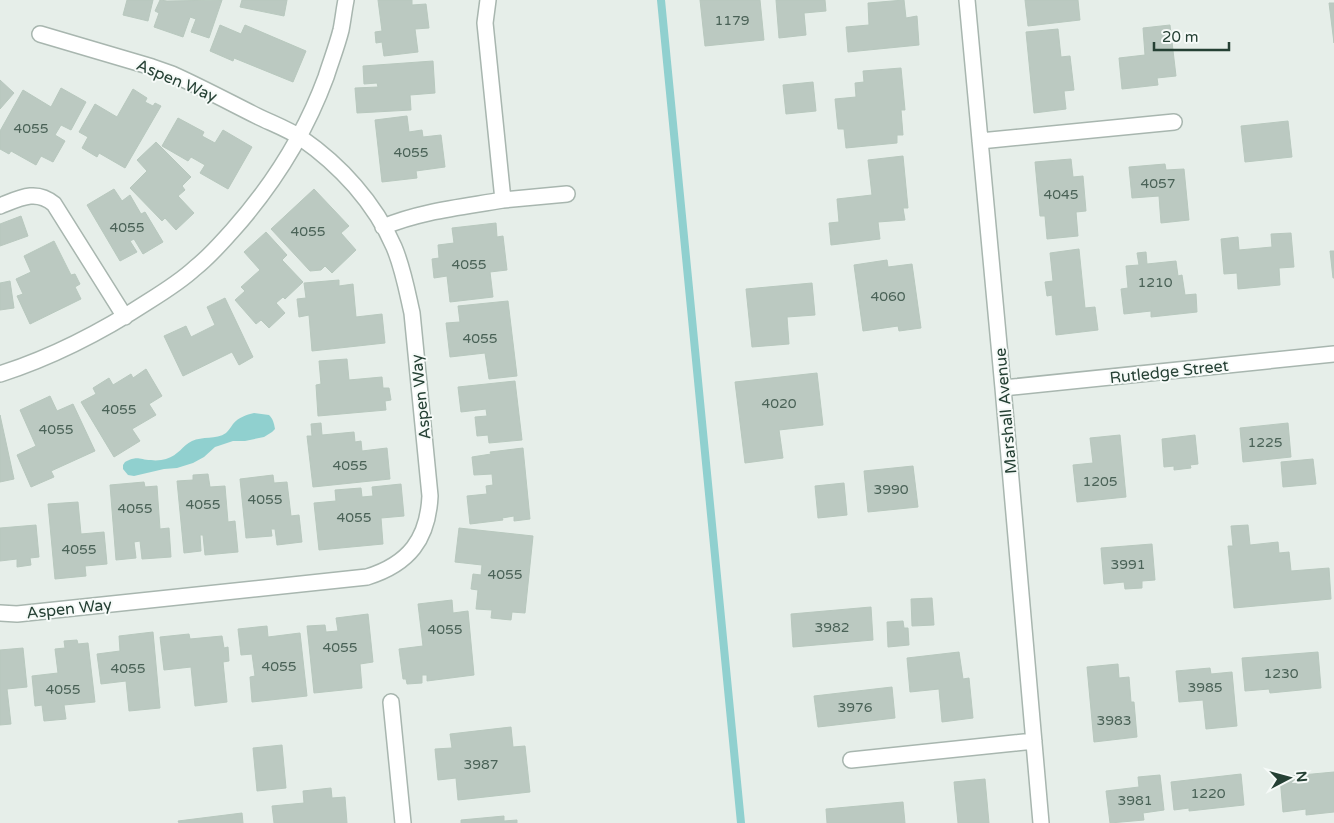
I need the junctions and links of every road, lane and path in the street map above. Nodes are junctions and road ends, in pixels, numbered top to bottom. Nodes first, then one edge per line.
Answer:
1 (346, 0) edge
2 (488, 0) edge
3 (966, 0) edge
4 (40, 34) dead end
5 (1174, 122) dead end
6 (300, 137) junction
7 (980, 142) junction
8 (566, 194) dead end
9 (503, 200) junction
10 (0, 206) edge
11 (383, 227) junction
12 (125, 317) junction
13 (1334, 354) edge
14 (0, 374) edge
15 (1003, 388) junction
16 (0, 613) edge
17 (391, 702) dead end
18 (1034, 741) junction
19 (851, 760) dead end
20 (403, 823) edge
21 (1041, 823) edge

1 - 6 street
2 - 9 street
3 - 7 street, Marshall Avenue
4 - 6 street, Aspen Way
5 - 7 street
6 - 11 street, Aspen Way
6 - 12 street
7 - 15 street, Marshall Avenue
8 - 9 street
9 - 11 street
10 - 12 street
11 - 16 street, Aspen Way
12 - 14 street
13 - 15 street, Rutledge Street
15 - 18 street, Marshall Avenue
17 - 20 street
18 - 19 street
18 - 21 street, Marshall Avenue

